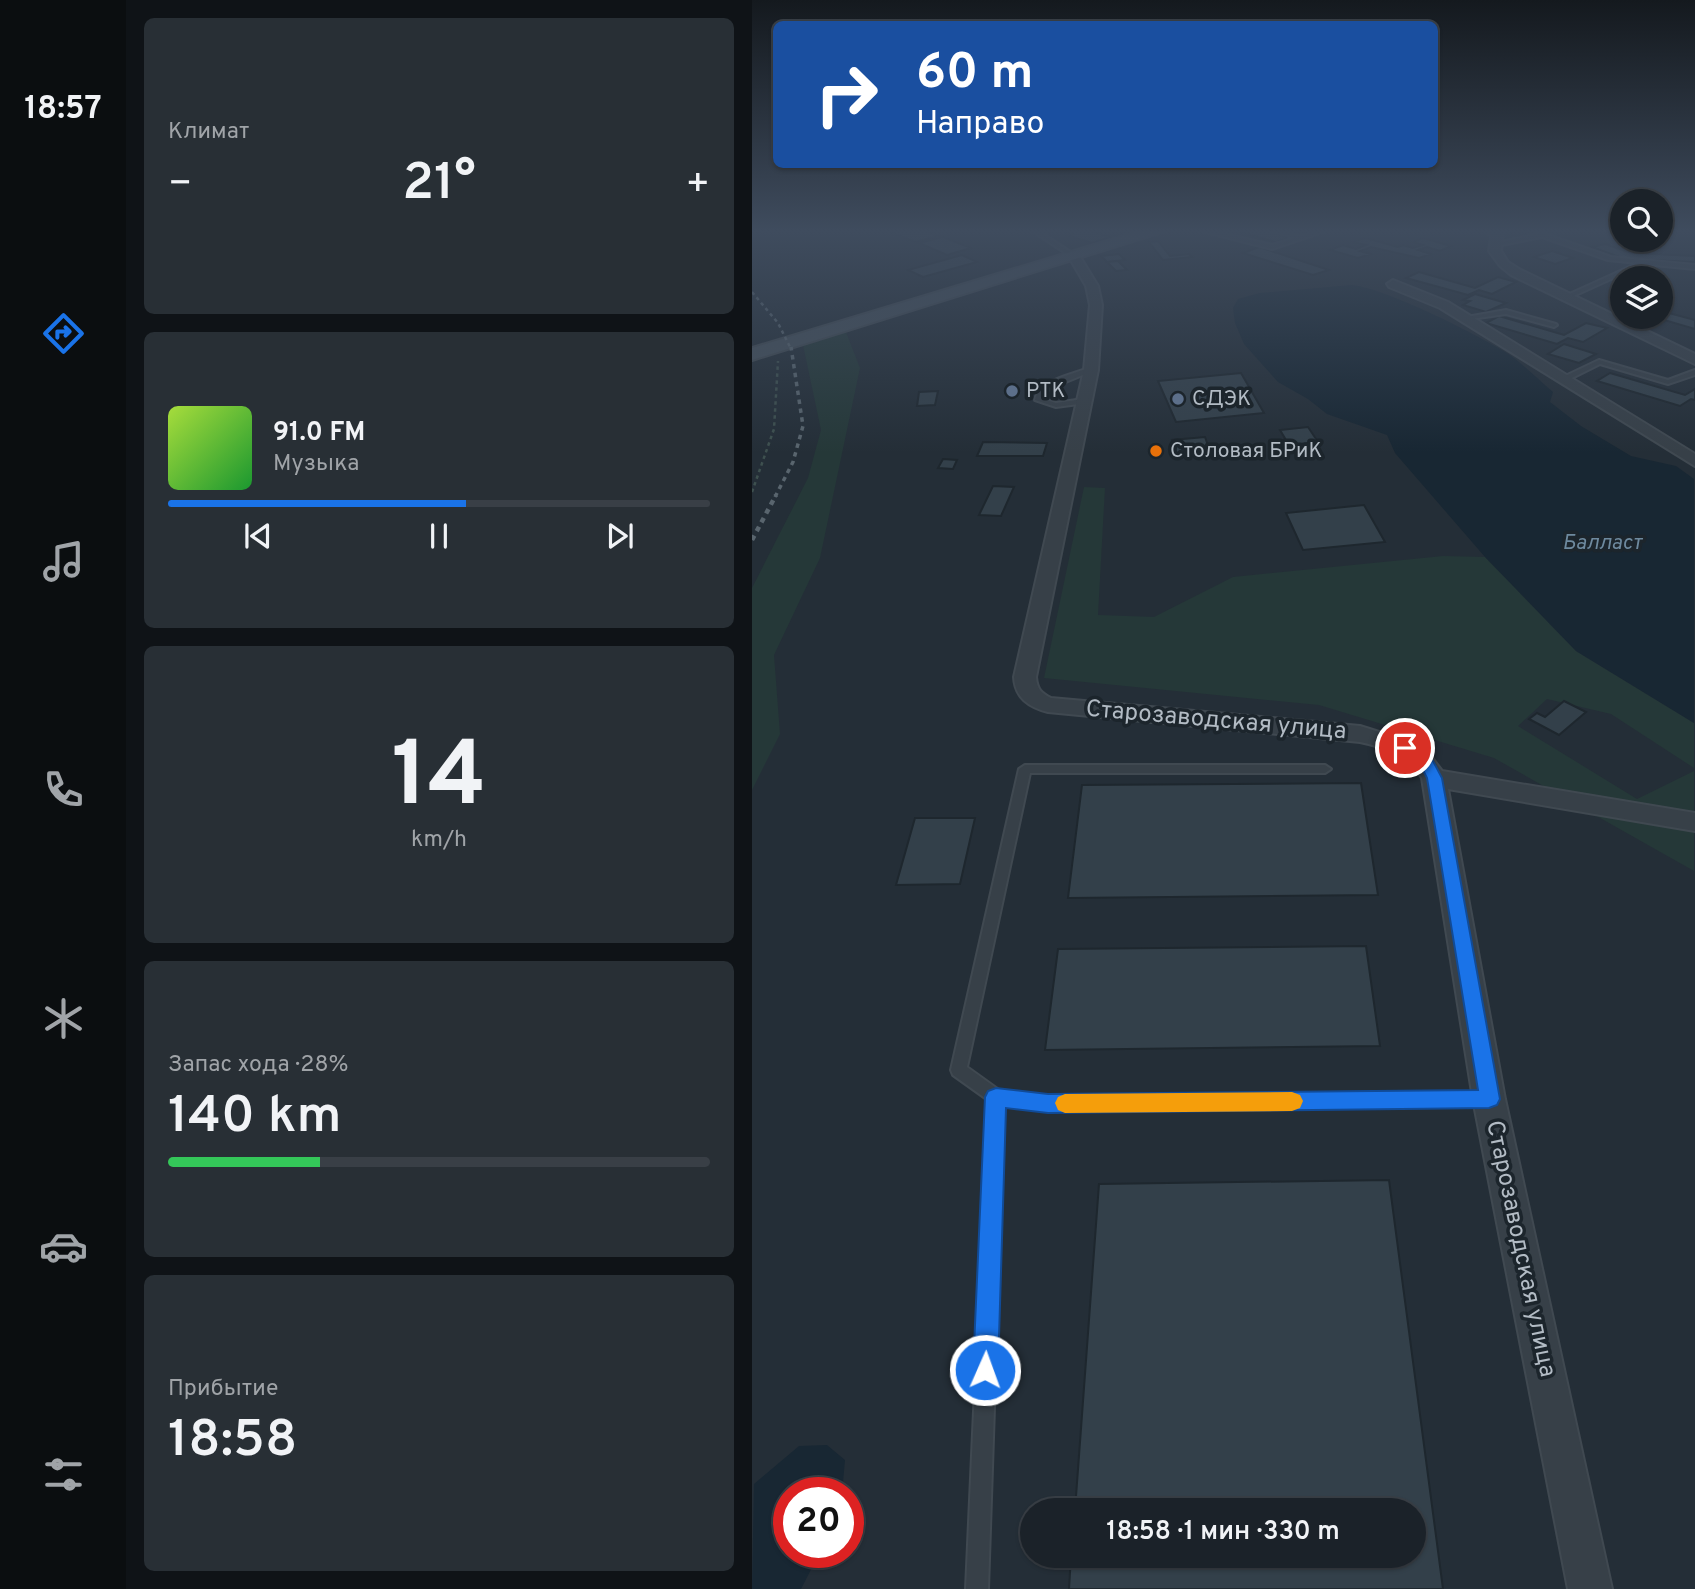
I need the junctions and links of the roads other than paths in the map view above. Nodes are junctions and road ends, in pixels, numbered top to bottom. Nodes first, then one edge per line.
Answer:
1 (918, 304) edge
2 (1096, 304) edge
3 (1442, 304) edge
4 (1580, 304) edge
5 (1464, 318) junction
6 (1554, 325) dead end
7 (752, 354) edge
8 (1695, 360) edge
9 (1092, 370) junction
10 (1695, 372) edge
11 (1563, 379) junction
12 (1083, 401) junction
13 (1695, 461) edge
14 (1325, 769) dead end
15 (1434, 778) junction
16 (1695, 821) edge
17 (996, 1097) junction
18 (1489, 1099) junction
19 (977, 1589) edge
20 (1590, 1589) edge

1 - 7 main road
2 - 9 street, Старозаводская улица
3 - 5 street
4 - 8 street
5 - 6 lane
5 - 11 street
9 - 12 street, Старозаводская улица
9 - 12 lane
10 - 11 lane
11 - 13 street
12 - 15 street, Старозаводская улица
14 - 17 lane
15 - 16 street
15 - 18 street, Старозаводская улица
17 - 18 lane
17 - 19 lane
18 - 20 street, Старозаводская улица

